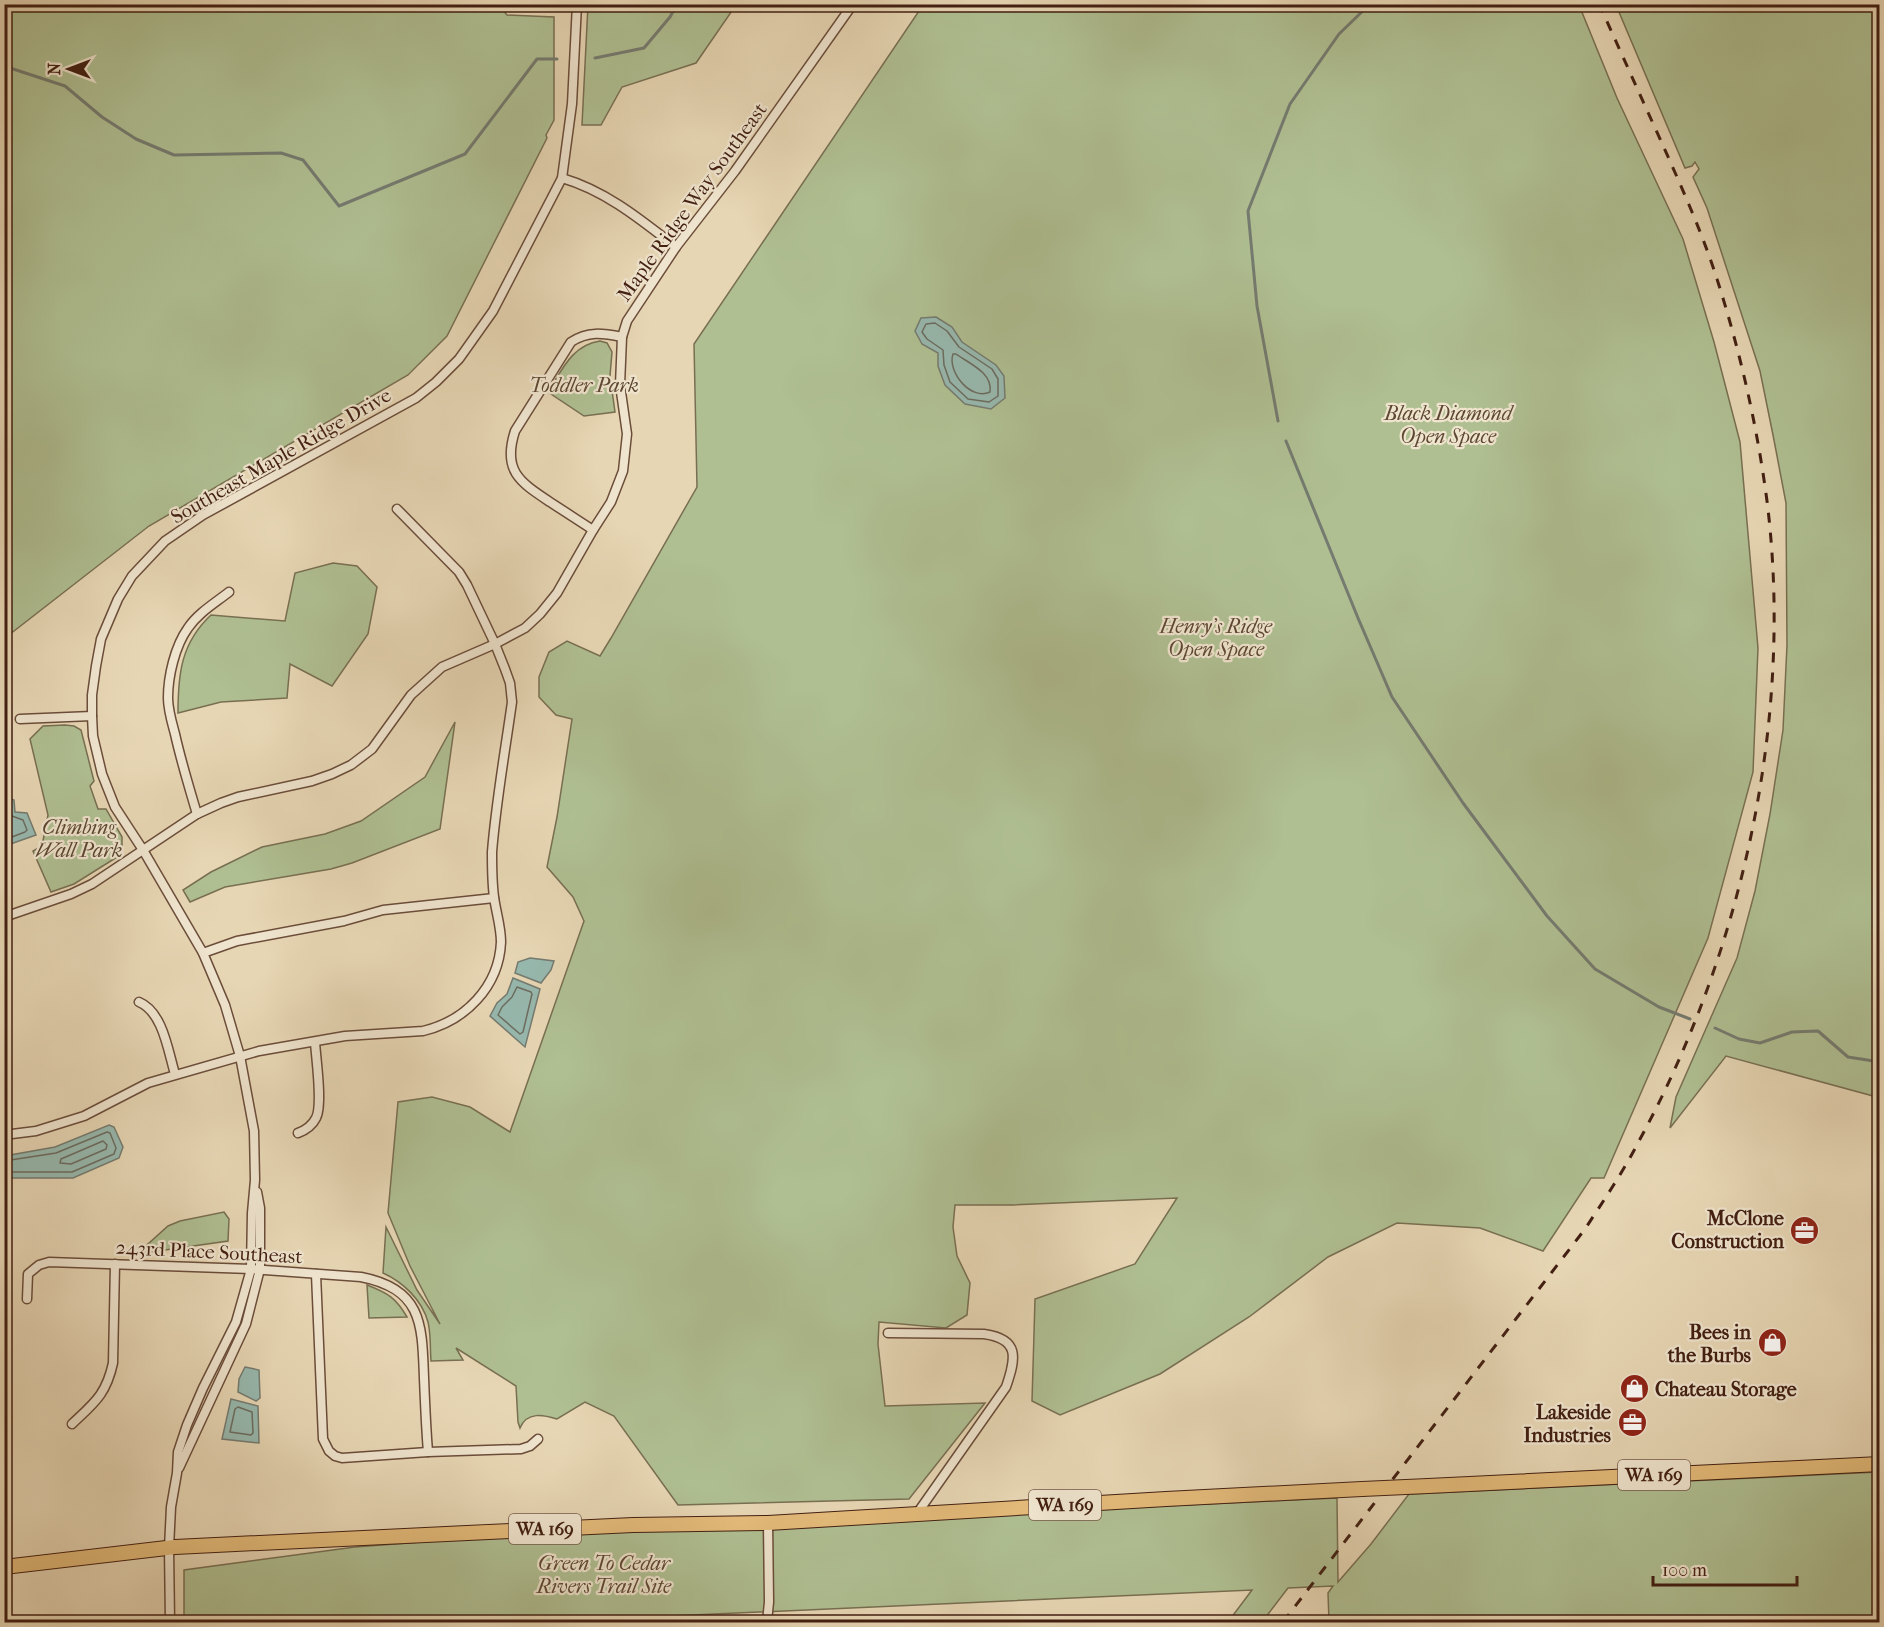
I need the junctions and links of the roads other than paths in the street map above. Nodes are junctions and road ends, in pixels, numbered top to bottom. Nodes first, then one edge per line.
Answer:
1 (577, 4) edge
2 (854, 4) edge
3 (562, 177) junction
4 (676, 247) junction
5 (622, 337) junction
6 (397, 509) dead end
7 (593, 530) junction
8 (229, 592) dead end
9 (495, 644) junction
10 (92, 716) junction
11 (20, 719) dead end
12 (197, 814) junction
13 (143, 850) junction
14 (494, 898) junction
15 (4, 917) edge
16 (203, 953) junction
17 (139, 1002) dead end
18 (315, 1042) junction
19 (240, 1056) junction
20 (175, 1074) junction
21 (298, 1132) dead end
22 (4, 1135) edge
23 (115, 1264) junction
24 (255, 1269) junction
25 (316, 1274) junction
26 (27, 1299) dead end
27 (888, 1333) dead end
28 (72, 1424) dead end
29 (538, 1439) dead end
30 (428, 1452) junction
31 (1880, 1464) edge
32 (916, 1515) junction
33 (768, 1523) junction
34 (169, 1548) junction
35 (4, 1567) edge
36 (769, 1602) junction
37 (170, 1623) edge
38 (767, 1623) edge
39 (772, 1623) edge

1 - 3 street, Southeast Maple Ridge Drive
2 - 4 street, Maple Ridge Way Southeast
3 - 4 street
3 - 10 street, Southeast Maple Ridge Drive
4 - 5 street, Maple Ridge Way Southeast
5 - 7 street, Maple Ridge Way Southeast
5 - 7 street
6 - 9 street
7 - 9 street, Maple Ridge Way Southeast
8 - 12 street
9 - 12 street, Maple Ridge Way Southeast
9 - 14 street
10 - 11 street
10 - 13 street, Southeast Maple Ridge Drive
12 - 13 street, Maple Ridge Way Southeast
13 - 15 street, Maple Ridge Way Southeast
13 - 16 street, Southeast Maple Ridge Drive
14 - 16 street
14 - 18 street
16 - 19 street, Southeast Maple Ridge Drive
17 - 20 street
18 - 19 street
18 - 21 street
19 - 20 street
19 - 24 street, Southeast Maple Ridge Drive
20 - 22 street
23 - 24 street, 243rd Place Southeast
23 - 26 street, 243rd Place Southeast
23 - 28 street
24 - 25 street, 243rd Place Southeast
24 - 34 street, Southeast Maple Ridge Drive
25 - 30 street, 243rd Place Southeast
25 - 30 street
27 - 32 street
29 - 30 street
31 - 32 main road, WA 169, bridge
32 - 33 main road, WA 169
33 - 34 main road, WA 169
33 - 36 street
34 - 35 main road, WA 169
34 - 37 street, Southeast Maple Ridge Drive
36 - 38 street
36 - 39 street

